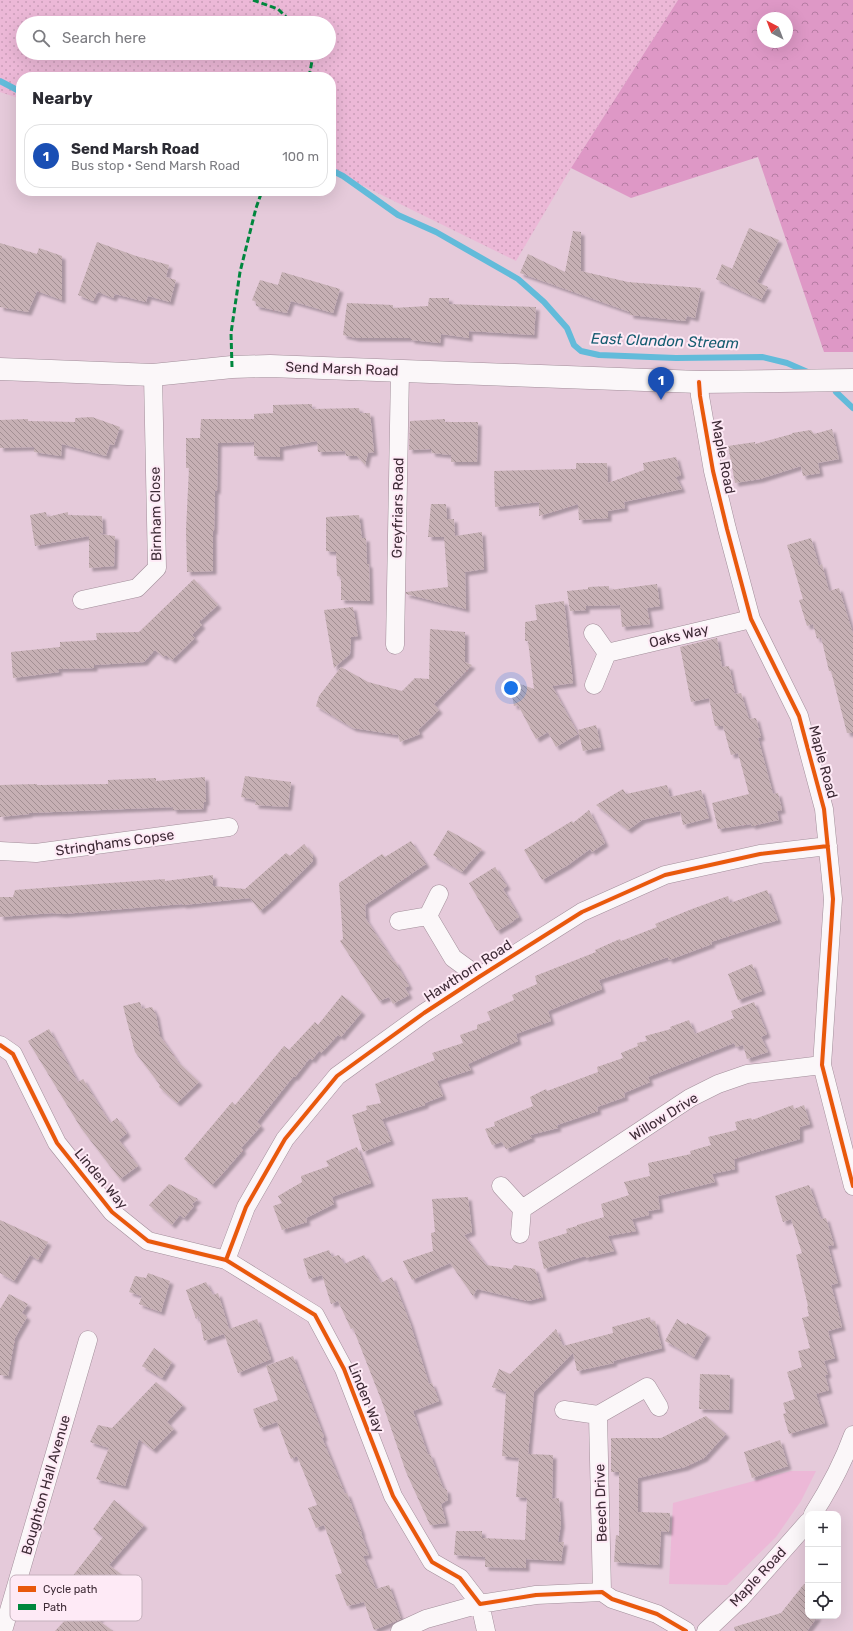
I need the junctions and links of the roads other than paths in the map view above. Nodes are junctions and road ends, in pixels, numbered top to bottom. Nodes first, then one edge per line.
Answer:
1 (0, 369) edge
2 (400, 371) junction
3 (153, 375) junction
4 (853, 380) edge
5 (699, 382) junction
6 (82, 600) dead end
7 (751, 619) junction
8 (593, 633) dead end
9 (395, 645) dead end
10 (606, 653) junction
11 (594, 685) dead end
12 (229, 827) dead end
13 (828, 846) junction
14 (0, 851) edge
15 (439, 894) dead end
16 (428, 916) junction
17 (398, 921) dead end
18 (479, 977) junction
19 (0, 1045) edge
20 (822, 1065) junction
21 (500, 1186) dead end
22 (853, 1186) edge
23 (522, 1209) junction
24 (520, 1234) dead end
25 (226, 1260) junction
26 (88, 1340) dead end
27 (659, 1407) dead end
28 (564, 1410) dead end
29 (598, 1415) junction
30 (853, 1435) edge
31 (815, 1511) edge
32 (805, 1525) edge
33 (19, 1575) edge
34 (602, 1592) junction
35 (480, 1604) junction
36 (10, 1607) edge
37 (3, 1631) edge
38 (400, 1631) edge
39 (486, 1631) edge
40 (686, 1631) edge
41 (706, 1631) edge

1 - 3 main road, Send Marsh Road
2 - 3 main road, Send Marsh Road
2 - 5 main road, Send Marsh Road
2 - 9 street, Greyfriars Road
3 - 6 street, Birnham Close
4 - 5 main road, Send Marsh Road
5 - 7 street, Maple Road
7 - 10 street, Oaks Way
7 - 13 street, Maple Road
8 - 10 street
10 - 11 street
12 - 14 street, Stringhams Copse
13 - 18 street, Hawthorn Road
13 - 20 street, Maple Road
15 - 16 street
16 - 17 street
16 - 18 street
18 - 25 street, Hawthorn Road
19 - 25 street, Linden Way
20 - 22 street, Maple Road
20 - 23 street, Willow Drive
21 - 23 street
23 - 24 street
25 - 35 street, Linden Way
26 - 33 street, Boughton Hall Avenue
27 - 29 street
28 - 29 street
29 - 34 street, Beech Drive
30 - 31 street
32 - 41 street, Maple Road
34 - 35 street
34 - 40 street
35 - 38 street
35 - 39 street
36 - 37 street, Boughton Hall Avenue

